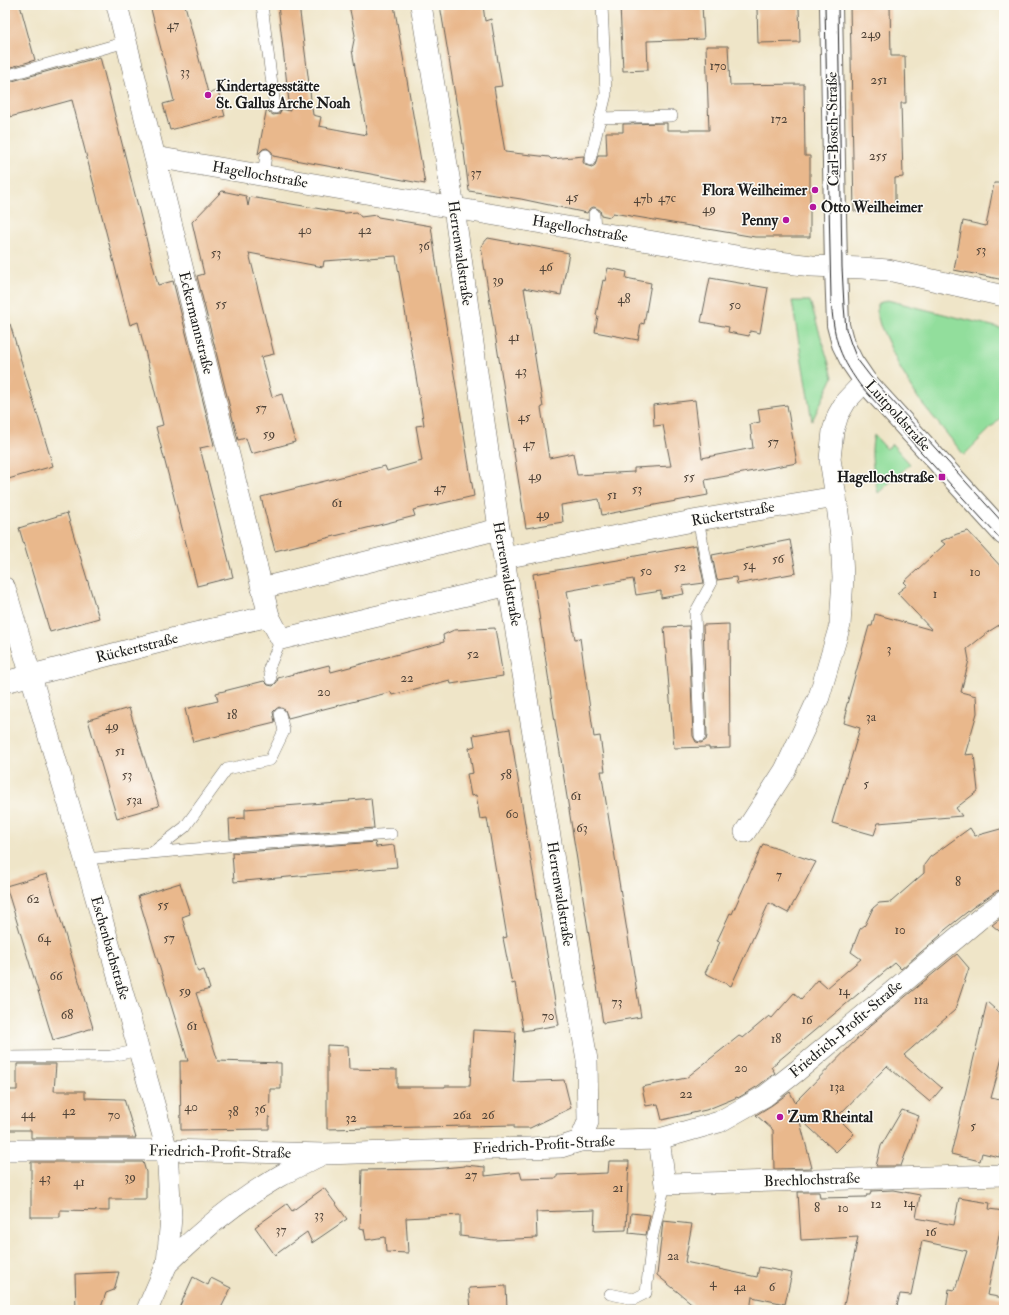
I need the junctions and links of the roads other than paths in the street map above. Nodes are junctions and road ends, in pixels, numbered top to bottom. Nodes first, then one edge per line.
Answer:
1 (117, 5) edge
2 (262, 5) edge
3 (421, 5) edge
4 (602, 5) edge
5 (831, 5) edge
6 (126, 42) junction
7 (5, 76) edge
8 (275, 108) dead end
9 (672, 116) dead end
10 (600, 118) junction
11 (155, 157) junction
12 (590, 160) dead end
13 (454, 208) junction
14 (836, 266) junction
15 (1004, 296) edge
16 (838, 325) joint
17 (865, 381) junction
18 (836, 497) junction
19 (698, 520) junction
20 (499, 529) junction
21 (1004, 534) edge
22 (504, 558) junction
23 (509, 585) junction
24 (5, 588) edge
25 (262, 588) junction
26 (269, 616) junction
27 (281, 639) junction
28 (31, 676) junction
29 (271, 679) dead end
30 (5, 682) edge
31 (280, 714) dead end
32 (700, 736) dead end
33 (744, 832) dead end
34 (391, 834) dead end
35 (153, 853) junction
36 (85, 859) junction
37 (1004, 901) edge
38 (139, 1050) junction
39 (5, 1057) edge
40 (659, 1139) junction
41 (580, 1141) junction
42 (5, 1150) edge
43 (167, 1150) junction
44 (324, 1154) junction
45 (1004, 1175) edge
46 (665, 1184) junction
47 (167, 1264) junction
48 (610, 1294) dead end
49 (146, 1310) edge

1 - 6 street, Eckermannstraße
2 - 8 lane
3 - 13 street, Herrenwaldstraße
4 - 10 lane
5 - 14 street, Carl-Bosch-Straße
6 - 7 lane
6 - 11 street, Eckermannstraße
9 - 10 lane
10 - 12 lane
11 - 13 street, Hagellochstraße
11 - 25 street, Eckermannstraße
13 - 14 street, Hagellochstraße
13 - 20 street, Herrenwaldstraße
14 - 15 street, Hagellochstraße
14 - 16 street, Carl-Bosch-Straße
16 - 17 street, Luitpoldstraße
17 - 18 street
17 - 21 street, Luitpoldstraße
18 - 19 street, Rückertstraße
18 - 33 street
19 - 22 street, Rückertstraße
19 - 32 lane
20 - 22 street, Herrenwaldstraße
20 - 25 street
22 - 23 street, Herrenwaldstraße
23 - 27 street
23 - 41 street, Herrenwaldstraße
24 - 28 street, Eschenbachstraße
25 - 26 street, Eckermannstraße
26 - 27 street, Eckermannstraße
26 - 28 street, Rückertstraße
27 - 29 lane
28 - 30 street, Rückertstraße
28 - 36 street, Eschenbachstraße
31 - 35 lane
34 - 35 lane
35 - 36 lane
36 - 38 street, Eschenbachstraße
37 - 40 street, Friedrich-Profit-Straße
38 - 39 lane
38 - 43 street, Eschenbachstraße
40 - 41 street, Friedrich-Profit-Straße
40 - 46 street
41 - 44 street, Friedrich-Profit-Straße
42 - 43 street, Friedrich-Profit-Straße
43 - 44 street, Friedrich-Profit-Straße
43 - 47 street, Eschenbachstraße
44 - 47 street
45 - 46 street, Brechlochstraße
46 - 48 lane
47 - 49 street, Eschenbachstraße

